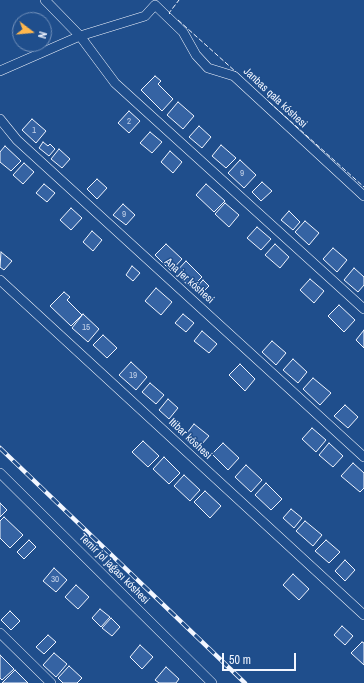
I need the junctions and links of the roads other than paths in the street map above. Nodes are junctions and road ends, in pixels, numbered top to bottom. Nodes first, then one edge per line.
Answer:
1 (45, 0) edge
2 (80, 36) junction
3 (0, 71) edge
4 (0, 119) edge
5 (364, 196) edge
6 (0, 280) edge
7 (364, 309) edge
8 (364, 457) edge
9 (0, 473) edge
10 (364, 615) edge
11 (0, 633) edge
12 (51, 683) edge
13 (212, 683) edge

1 - 2 street
2 - 3 street
2 - 5 street, Janbas qala kóshesi
2 - 7 street
4 - 8 street, Ana jer kóshesi
6 - 10 street, Itibar kóshesi
9 - 13 street, Temir jol jaǵası kóshesi
11 - 12 street

